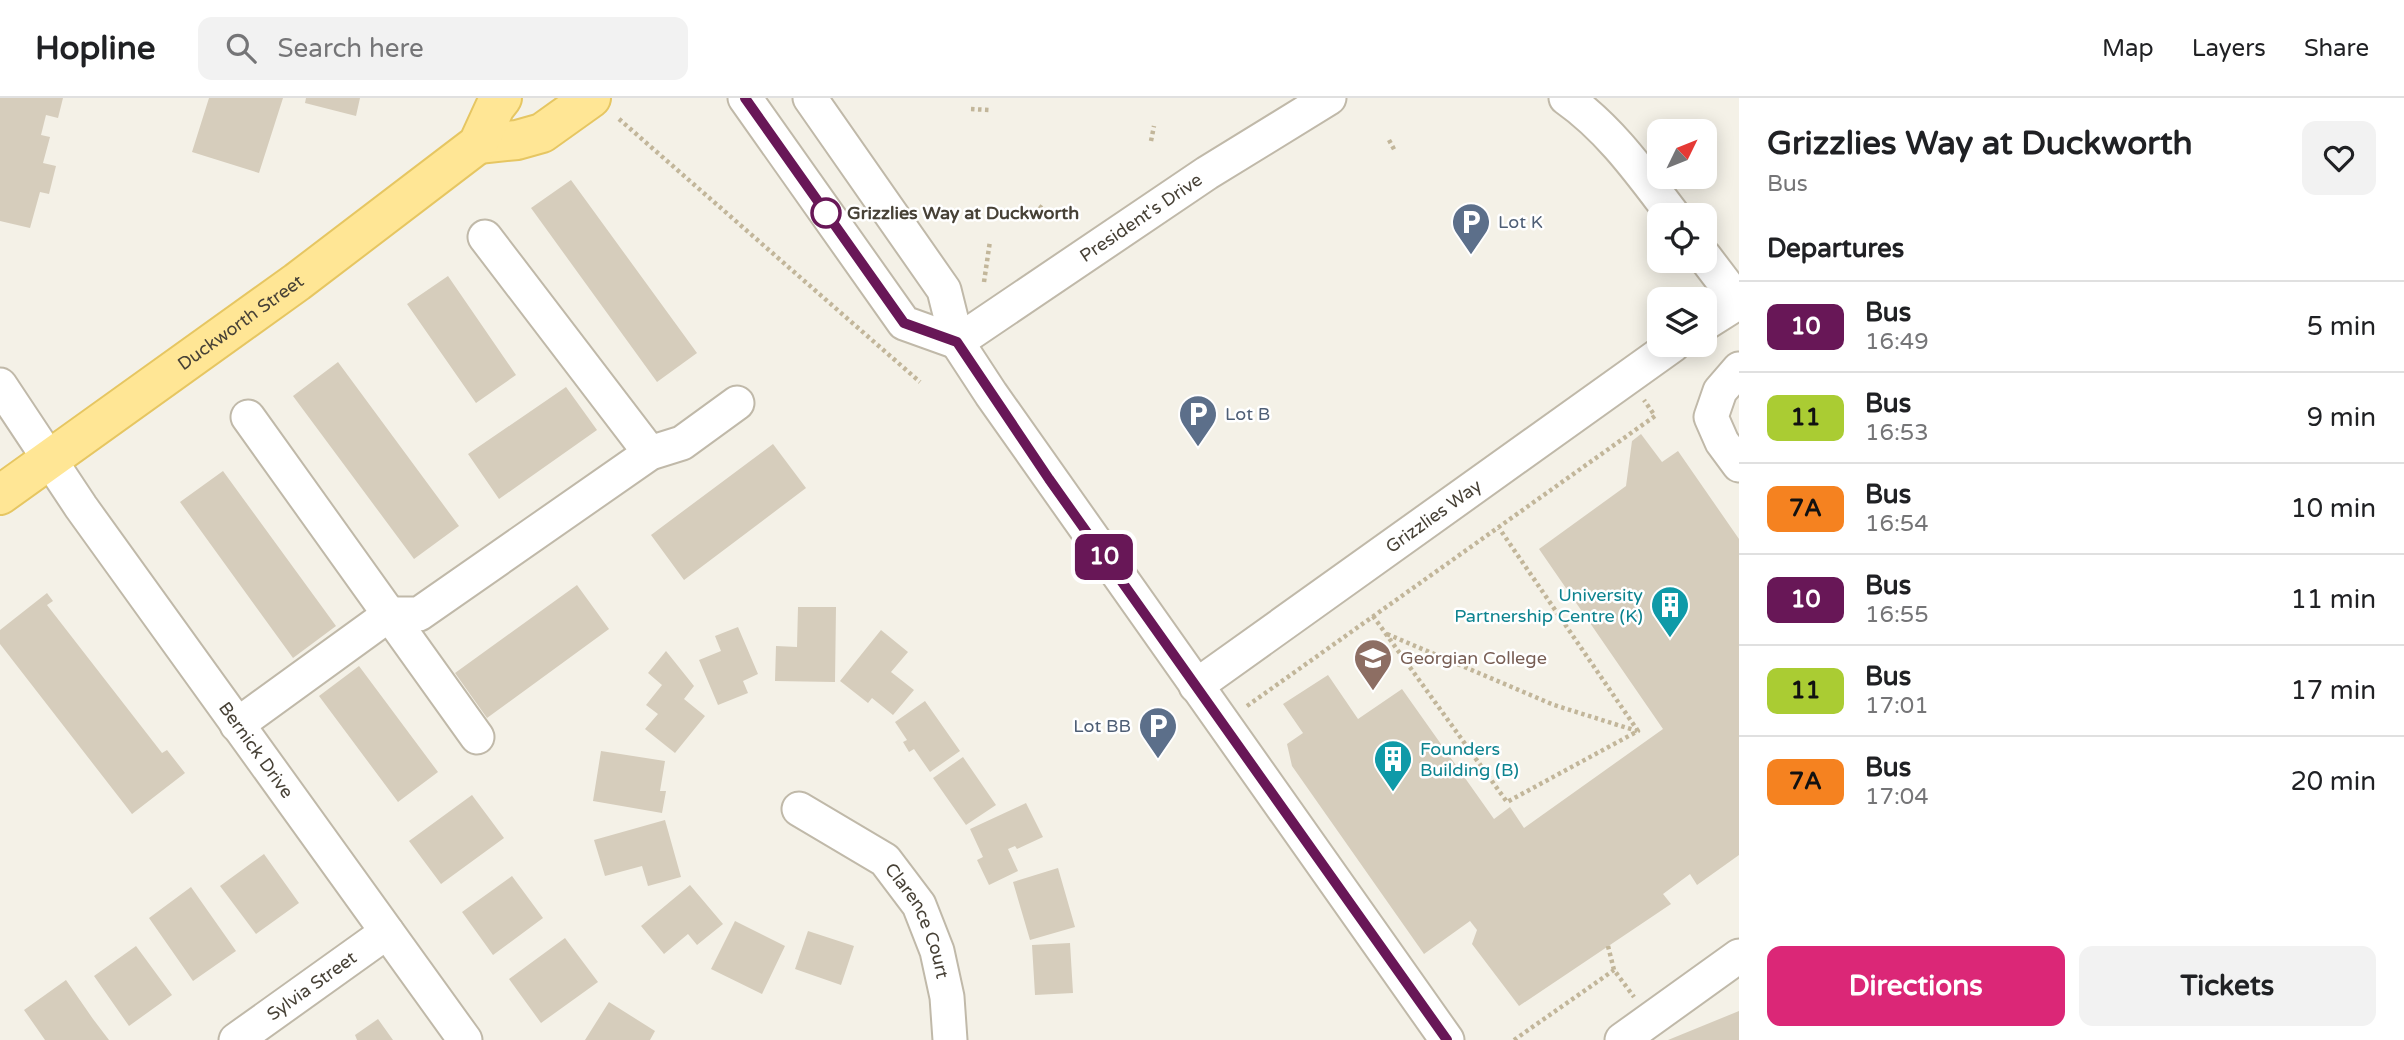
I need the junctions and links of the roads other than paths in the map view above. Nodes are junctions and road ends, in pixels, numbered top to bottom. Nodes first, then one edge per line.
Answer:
1 (502, 98) edge
2 (745, 98) edge
3 (810, 98) edge
4 (1329, 98) edge
5 (1566, 98) edge
6 (605, 108) edge
7 (478, 144) junction
8 (1664, 203) edge
9 (485, 237) dead end
10 (1717, 273) edge
11 (1739, 302) edge
12 (1717, 316) edge
13 (957, 342) junction
14 (1656, 357) edge
15 (1739, 369) edge
16 (0, 385) edge
17 (737, 403) dead end
18 (248, 416) dead end
19 (650, 453) junction
20 (49, 460) junction
21 (1739, 466) edge
22 (0, 495) edge
23 (390, 614) junction
24 (1196, 686) junction
25 (237, 725) junction
26 (477, 737) dead end
27 (799, 809) dead end
28 (387, 932) junction
29 (1739, 956) edge
30 (236, 1040) edge
31 (465, 1040) edge
32 (950, 1040) edge
33 (1447, 1040) edge
34 (1622, 1040) edge

1 - 7 main road, Duckworth Street
2 - 13 street
3 - 13 street
4 - 13 street, President's Drive
5 - 8 street
6 - 7 main road
7 - 20 main road, Duckworth Street
9 - 19 street
10 - 11 street
11 - 12 street
13 - 24 street
14 - 24 street, Grizzlies Way
15 - 21 street
16 - 20 street, Bernick Drive
17 - 19 street
18 - 23 street
19 - 23 street
20 - 22 main road, Duckworth Street
20 - 25 street, Bernick Drive
23 - 25 street
23 - 26 street
24 - 33 street
25 - 28 street, Bernick Drive
27 - 32 street, Clarence Court
28 - 30 street, Sylvia Street
28 - 31 street, Bernick Drive
29 - 34 street

